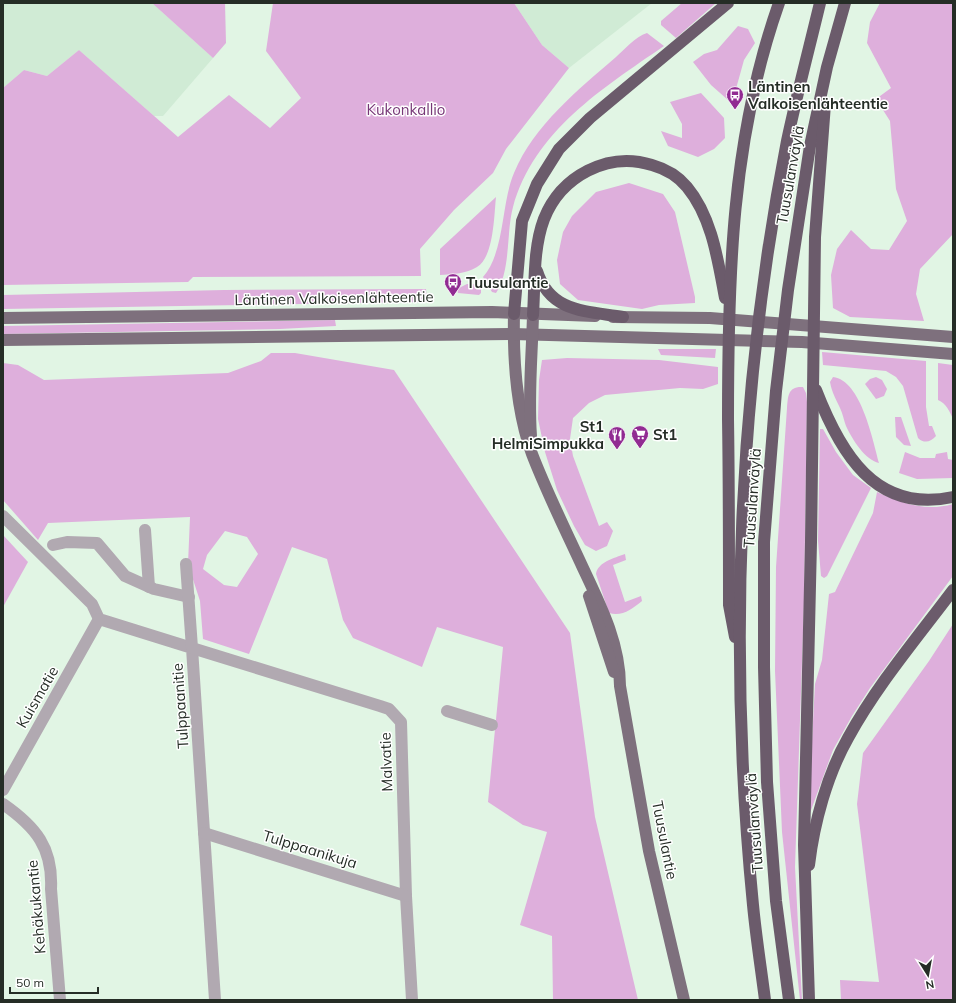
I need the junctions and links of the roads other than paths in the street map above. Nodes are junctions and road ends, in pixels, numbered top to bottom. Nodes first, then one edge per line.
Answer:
1 (728, 3) edge
2 (779, 3) edge
3 (820, 3) edge
4 (845, 3) edge
5 (827, 67) junction
6 (536, 269) junction
7 (726, 287) junction
8 (514, 314) junction
9 (533, 315) junction
10 (623, 317) junction
11 (3, 318) edge
12 (513, 334) junction
13 (533, 335) junction
14 (953, 337) edge
15 (3, 340) edge
16 (953, 354) edge
17 (813, 383) junction
18 (532, 455) junction
19 (953, 497) edge
20 (3, 516) edge
21 (145, 530) dead end
22 (53, 545) dead end
23 (186, 564) dead end
24 (149, 587) junction
25 (953, 590) edge
26 (189, 597) junction
27 (99, 619) junction
28 (192, 648) junction
29 (740, 670) junction
30 (447, 711) dead end
31 (492, 726) dead end
32 (3, 790) edge
33 (3, 804) edge
34 (204, 833) junction
35 (406, 896) junction
36 (805, 906) junction
37 (60, 1000) edge
38 (216, 1000) edge
39 (412, 1000) edge
40 (684, 1000) edge
41 (765, 1000) edge
42 (789, 1000) edge
43 (809, 1000) edge

1 - 8 highway
2 - 7 highway
3 - 29 highway, Tuusulanväylä
4 - 5 highway, Tuusulanväylä
5 - 17 highway
5 - 42 highway, Tuusulanväylä
6 - 7 highway
6 - 9 highway
6 - 10 highway
7 - 29 highway
8 - 9 main road, Läntinen Valkoisenlähteentie
8 - 11 main road, Läntinen Valkoisenlähteentie
8 - 12 main road, Tuusulantie
9 - 10 main road, Läntinen Valkoisenlähteentie
9 - 13 main road, Tuusulantie
10 - 14 main road, Läntinen Valkoisenlähteentie
12 - 13 main road
12 - 15 main road
12 - 18 main road, Tuusulantie
13 - 16 main road
13 - 18 main road, Tuusulantie
17 - 19 highway
17 - 36 highway
18 - 40 main road, Tuusulantie
20 - 27 street
21 - 24 street
22 - 24 street
23 - 26 street
24 - 26 street
25 - 36 highway
26 - 28 street
27 - 28 street, Tulppaanitie
27 - 32 street, Kuismatie
28 - 34 street, Tulppaanitie
28 - 35 street, Malvatie
29 - 41 highway, Tuusulanväylä
30 - 31 street
33 - 37 street, Kehäkukantie
34 - 35 street, Tulppaanikuja
34 - 38 street, Tulppaanitie
35 - 39 street, Malvatie
36 - 43 highway

